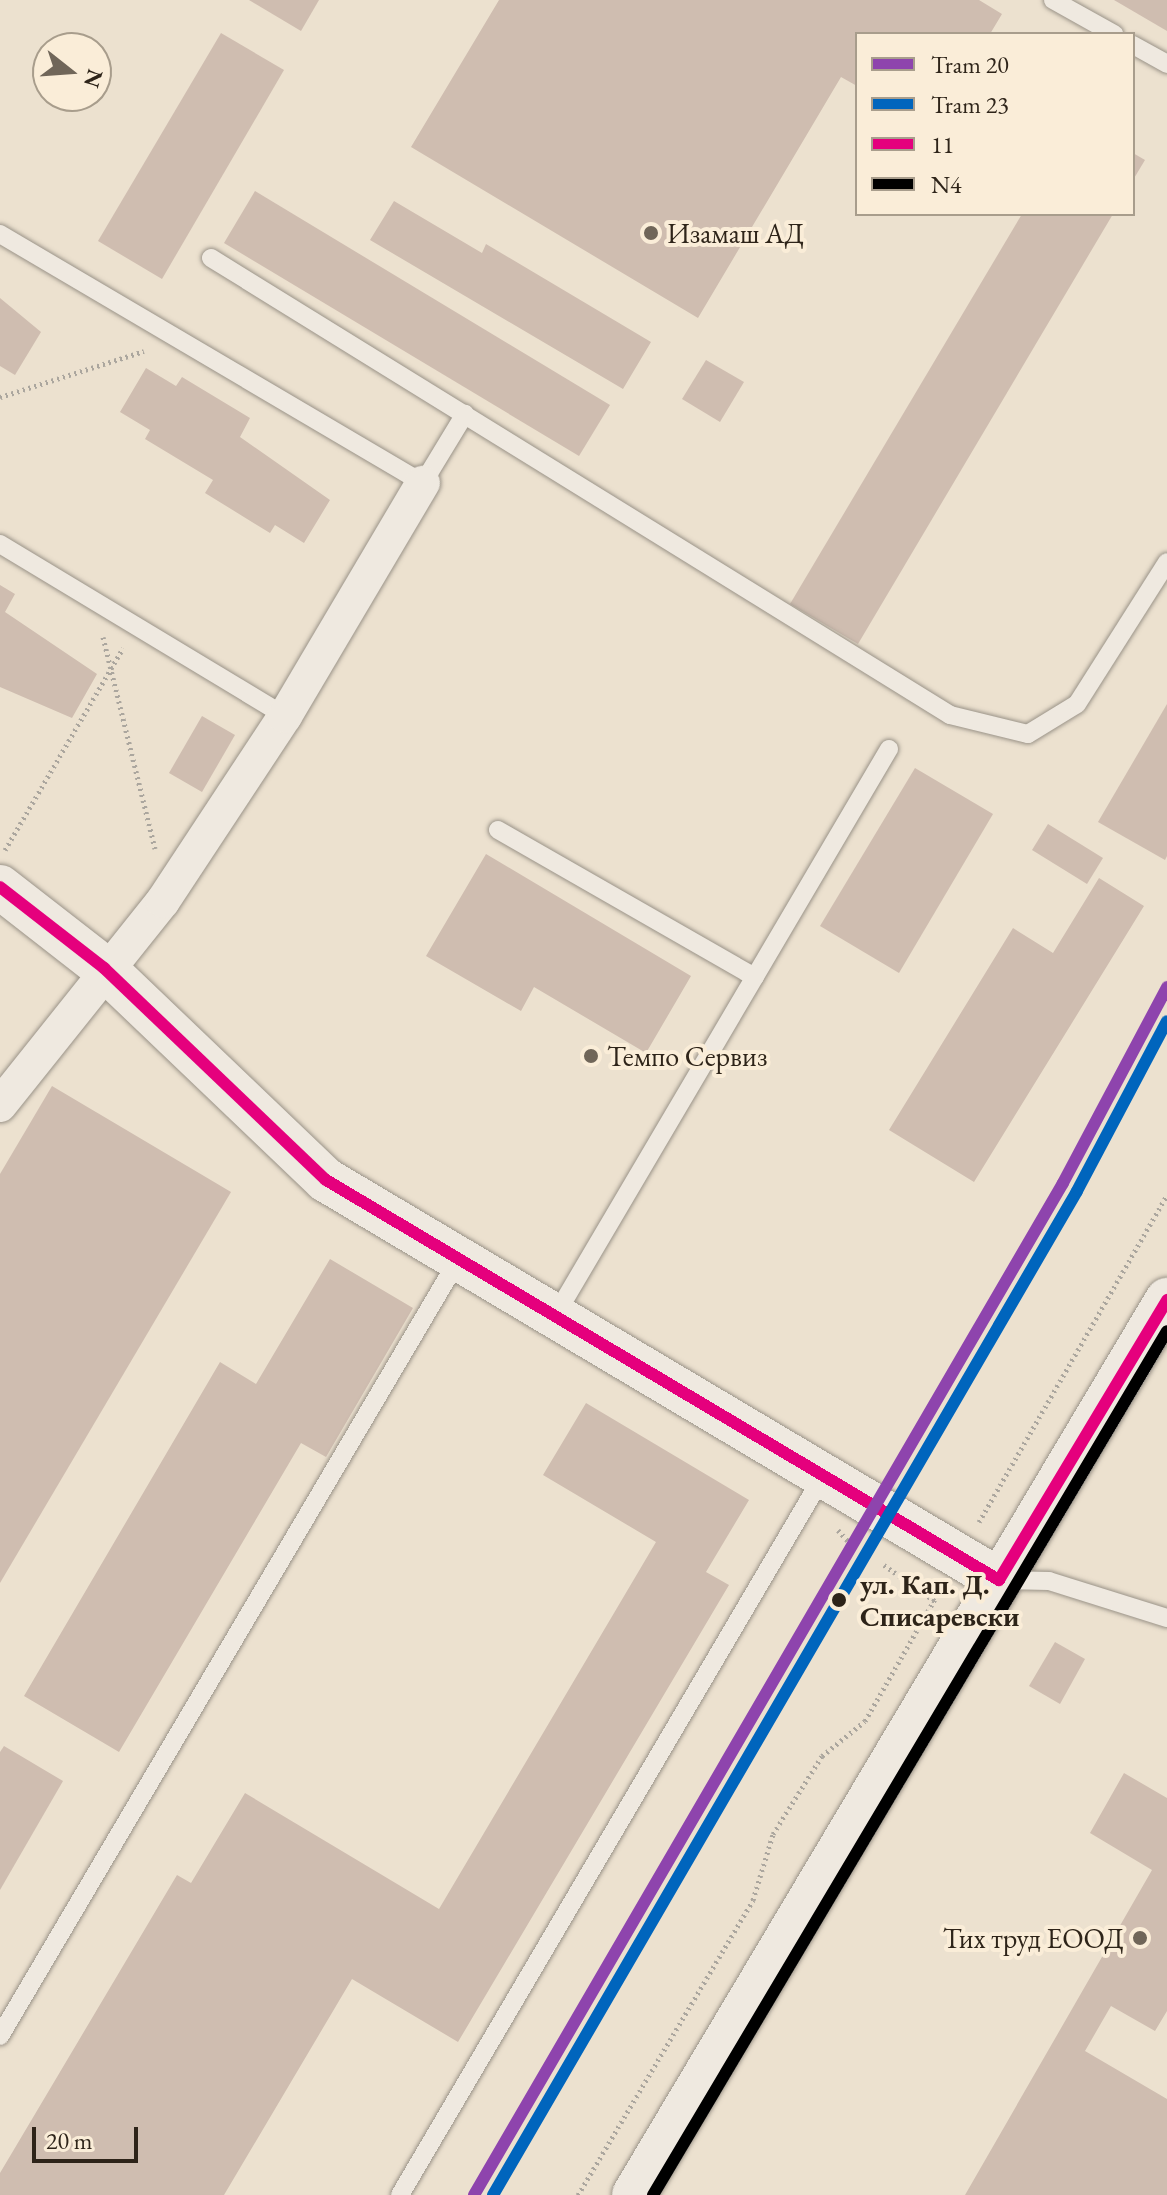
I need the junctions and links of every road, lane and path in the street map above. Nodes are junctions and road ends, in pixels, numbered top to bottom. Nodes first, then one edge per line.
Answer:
1 (1053, 0) edge
2 (1110, 32) edge
3 (1135, 46) edge
4 (1167, 64) edge
5 (0, 234) edge
6 (211, 258) dead end
7 (179, 339) junction
8 (0, 397) edge
9 (465, 414) junction
10 (423, 483) junction
11 (0, 544) edge
12 (1167, 562) edge
13 (92, 600) junction
14 (136, 626) junction
15 (111, 668) junction
16 (285, 716) junction
17 (889, 749) dead end
18 (498, 830) dead end
19 (0, 858) edge
20 (0, 887) edge
21 (163, 901) junction
22 (104, 968) junction
23 (755, 977) junction
24 (0, 1105) edge
25 (1167, 1195) edge
26 (458, 1260) junction
27 (1167, 1300) edge
28 (554, 1318) junction
29 (823, 1476) junction
30 (975, 1529) dead end
31 (836, 1536) dead end
32 (848, 1541) dead end
33 (884, 1565) dead end
34 (999, 1580) junction
35 (942, 1586) dead end
36 (934, 1601) junction
37 (1167, 1618) edge
38 (0, 2036) edge
39 (400, 2195) edge
40 (578, 2195) edge
41 (634, 2195) edge

1 - 2 lane
3 - 4 lane
5 - 7 lane
6 - 9 lane
7 - 8 path
7 - 10 lane
9 - 10 lane
9 - 12 lane
10 - 16 street
11 - 13 lane
13 - 14 lane
13 - 15 path
14 - 15 path
14 - 16 lane
15 - 19 path
15 - 21 path
16 - 21 street
17 - 23 lane
18 - 23 lane
20 - 22 street
21 - 22 street
22 - 24 street
22 - 26 street
23 - 28 lane
25 - 30 path
26 - 28 street
26 - 38 lane
27 - 34 street
28 - 29 street
29 - 34 street
29 - 39 lane
31 - 32 path
33 - 36 path
34 - 37 lane
34 - 41 street
35 - 36 path
36 - 40 path

